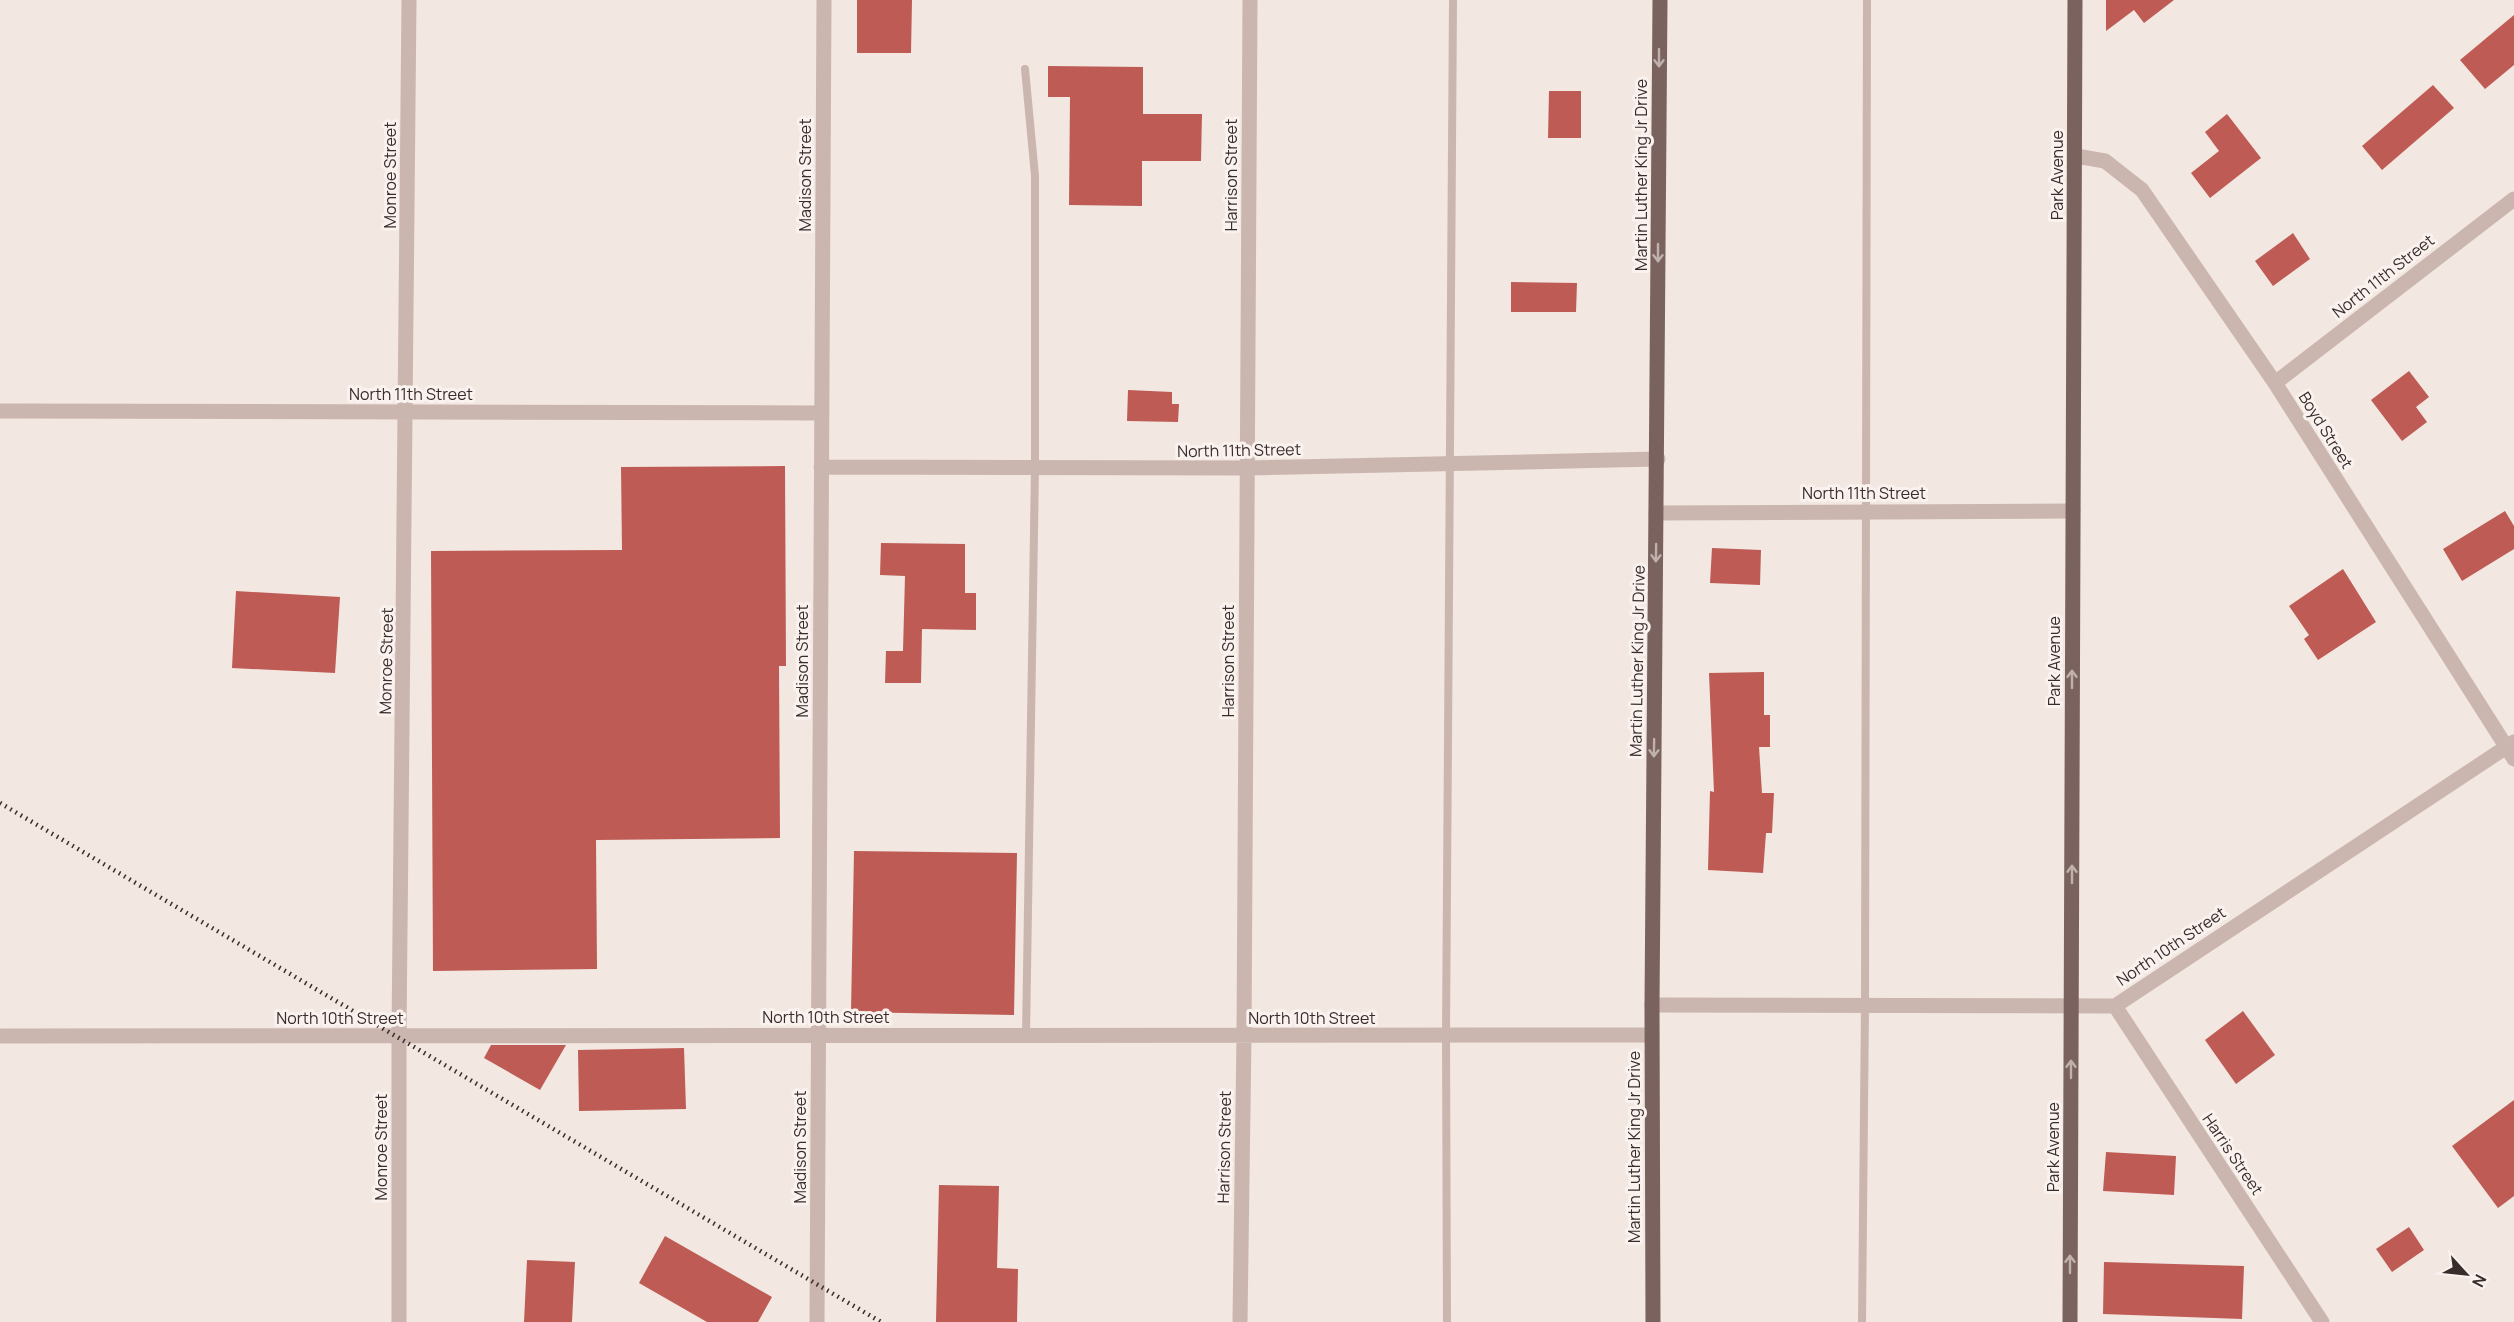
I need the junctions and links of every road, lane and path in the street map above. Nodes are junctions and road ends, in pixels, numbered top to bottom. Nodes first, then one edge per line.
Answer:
1 (409, 0) edge
2 (824, 0) edge
3 (1250, 0) edge
4 (1453, 0) edge
5 (1660, 0) edge
6 (1867, 0) edge
7 (2075, 0) edge
8 (1025, 69) dead end
9 (2076, 156) junction
10 (2514, 199) edge
11 (2275, 383) junction
12 (0, 411) edge
13 (407, 412) junction
14 (822, 413) junction
15 (1658, 459) junction
16 (1449, 464) junction
17 (821, 467) junction
18 (1035, 468) junction
19 (1247, 468) junction
20 (1866, 510) junction
21 (2073, 512) junction
22 (1656, 513) junction
23 (2512, 750) edge
24 (1652, 1005) junction
25 (1866, 1005) junction
26 (2071, 1006) junction
27 (2115, 1006) junction
28 (818, 1035) junction
29 (1446, 1035) junction
30 (1652, 1035) junction
31 (0, 1036) edge
32 (399, 1036) junction
33 (1026, 1036) junction
34 (1244, 1036) junction
35 (399, 1322) edge
36 (817, 1322) edge
37 (1240, 1322) edge
38 (1447, 1322) edge
39 (1653, 1322) edge
40 (1862, 1322) edge
41 (2070, 1322) edge
42 (2322, 1322) edge

1 - 13 street, Monroe Street
2 - 14 street, Madison Street
3 - 19 street, Harrison Street
4 - 16 lane
5 -> 15 main road, Martin Luther King Jr Drive
6 - 20 lane
7 - 9 main road, Park Avenue
8 - 18 lane
9 - 11 street, Boyd Street
9 - 21 main road, Park Avenue
10 - 11 street, North 11th Street
11 - 23 street, Boyd Street
12 - 13 street, North 11th Street
13 - 14 street, North 11th Street
13 - 32 street, Monroe Street
14 - 17 street, Madison Street
15 - 16 street, North 11th Street
15 - 22 main road, Martin Luther King Jr Drive
16 - 19 street, North 11th Street
16 - 29 lane
17 - 18 street, North 11th Street
17 - 28 street, Madison Street
18 - 19 street, North 11th Street
18 - 33 lane
19 - 34 street, Harrison Street
20 - 21 street, North 11th Street
20 - 22 street, North 11th Street
20 - 25 lane
26 -> 21 main road, Park Avenue
22 -> 24 main road, Martin Luther King Jr Drive
23 - 27 street, North 10th Street
24 - 25 street, North 10th Street
24 - 30 main road, Martin Luther King Jr Drive
25 - 26 street, North 10th Street
25 - 40 lane
26 - 27 street, North 10th Street
41 -> 26 main road, Park Avenue
27 - 42 street, Harris Street
28 - 32 street, North 10th Street
28 - 33 street, North 10th Street
28 - 36 street, Madison Street
29 - 30 street, North 10th Street
29 - 34 street, North 10th Street
29 - 38 lane
30 - 39 main road, Martin Luther King Jr Drive
31 - 32 street, North 10th Street
32 - 35 street, Monroe Street
33 - 34 street, North 10th Street
34 - 37 street, Harrison Street

